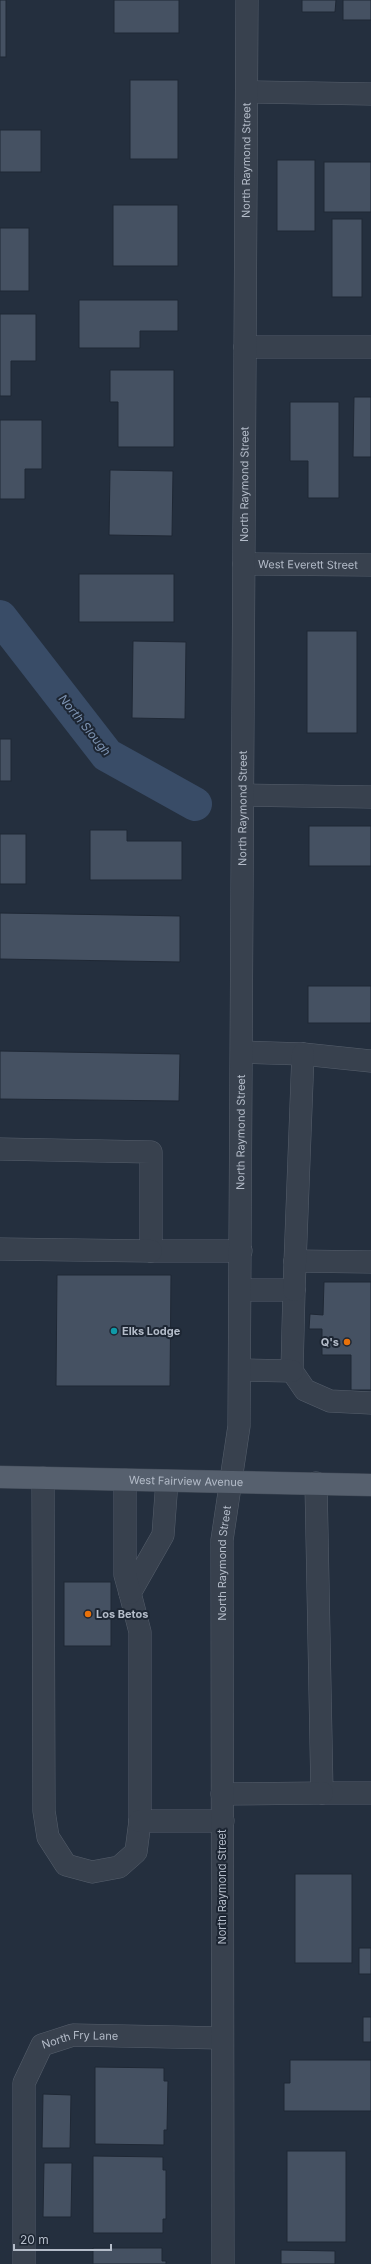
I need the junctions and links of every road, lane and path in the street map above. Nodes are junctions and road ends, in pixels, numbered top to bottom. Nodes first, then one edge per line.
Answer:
1 (247, 0) edge
2 (246, 92) junction
3 (371, 94) edge
4 (245, 347) junction
5 (371, 347) edge
6 (244, 564) junction
7 (371, 565) edge
8 (243, 795) junction
9 (371, 797) edge
10 (242, 1052) junction
11 (303, 1054) junction
12 (371, 1061) edge
13 (0, 1149) edge
14 (0, 1249) edge
15 (151, 1251) junction
16 (241, 1251) junction
17 (295, 1261) junction
18 (371, 1262) edge
19 (241, 1290) junction
20 (294, 1290) junction
21 (240, 1370) junction
22 (292, 1371) junction
23 (371, 1403) edge
24 (0, 1477) edge
25 (43, 1478) junction
26 (125, 1480) junction
27 (167, 1481) junction
28 (232, 1482) junction
29 (316, 1484) junction
30 (371, 1485) edge
31 (130, 1594) junction
32 (322, 1793) junction
33 (371, 1793) edge
34 (222, 1794) junction
35 (140, 1821) junction
36 (223, 1821) junction
37 (222, 2038) junction
38 (24, 2264) edge
39 (223, 2264) edge

1 - 2 street, North Raymond Street
2 - 3 street
2 - 4 street, North Raymond Street
4 - 5 street
4 - 6 street, North Raymond Street
6 - 7 street, West Everett Street
6 - 8 street, North Raymond Street
8 - 9 street
8 - 10 street, North Raymond Street
10 - 11 street
10 - 16 street, North Raymond Street
11 - 12 street
11 - 17 street
13 - 15 street
14 - 15 street
15 - 16 street
16 - 19 street, North Raymond Street
17 - 18 street
17 - 20 street
19 - 20 street
19 - 21 street, North Raymond Street
20 - 22 street
21 - 22 street
21 - 28 street, North Raymond Street
22 - 23 street
24 - 25 main road, West Fairview Avenue
25 - 26 main road, West Fairview Avenue
25 - 35 street
26 - 27 main road, West Fairview Avenue
26 - 31 street
27 - 28 main road, West Fairview Avenue
27 - 31 street
28 - 29 main road, West Fairview Avenue
28 - 34 street, North Raymond Street
29 - 30 main road, West Fairview Avenue
29 - 32 street
31 - 35 street
32 - 33 street
32 - 34 street
34 - 36 street, North Raymond Street
35 - 36 street
36 - 37 street, North Raymond Street
37 - 38 street, North Fry Lane
37 - 39 street, North Raymond Street

